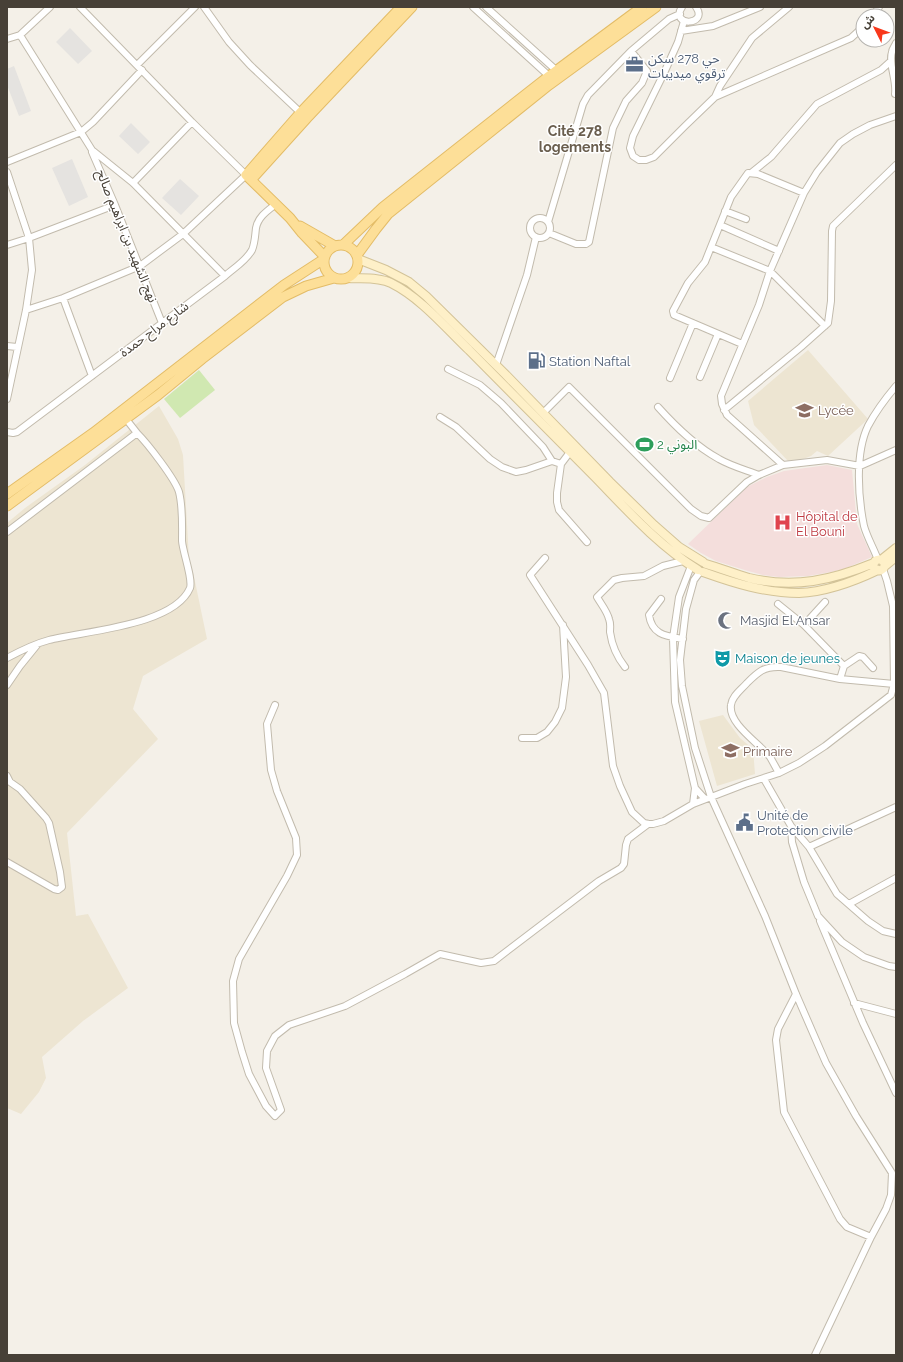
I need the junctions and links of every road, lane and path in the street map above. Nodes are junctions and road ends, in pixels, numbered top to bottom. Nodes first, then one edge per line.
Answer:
1 (50, 7) edge
2 (80, 7) edge
3 (195, 7) edge
4 (204, 7) edge
5 (401, 7) edge
6 (412, 7) edge
7 (473, 7) edge
8 (642, 7) edge
9 (656, 7) edge
10 (760, 7) edge
11 (789, 7) edge
12 (698, 8) edge
13 (487, 9) edge
14 (681, 9) edge
15 (483, 16) junction
16 (684, 21) junction
17 (681, 31) junction
18 (855, 34) edge
19 (20, 35) junction
20 (7, 39) edge
21 (896, 43) edge
22 (365, 51) junction
23 (631, 51) junction
24 (891, 61) junction
25 (140, 67) junction
26 (553, 74) junction
27 (895, 94) dead end
28 (715, 97) junction
29 (304, 115) junction
30 (896, 116) edge
31 (192, 122) junction
32 (81, 132) junction
33 (92, 150) junction
34 (7, 162) edge
35 (895, 166) edge
36 (7, 172) edge
37 (752, 173) junction
38 (248, 177) junction
39 (133, 184) junction
40 (804, 193) junction
41 (276, 204) junction
42 (115, 205) junction
43 (725, 211) junction
44 (290, 218) junction
45 (746, 219) dead end
46 (548, 222) junction
47 (720, 225) junction
48 (548, 233) junction
49 (183, 234) junction
50 (29, 238) junction
51 (536, 238) junction
52 (7, 244) edge
53 (339, 246) junction
54 (711, 247) junction
55 (779, 251) junction
56 (358, 257) junction
57 (325, 258) junction
58 (140, 266) junction
59 (770, 271) junction
60 (225, 276) junction
61 (334, 278) junction
62 (349, 278) junction
63 (63, 298) junction
64 (26, 310) junction
65 (162, 323) junction
66 (693, 323) junction
67 (825, 326) junction
68 (718, 334) junction
69 (742, 344) junction
70 (7, 346) edge
71 (18, 347) junction
72 (496, 365) junction
73 (448, 369) dead end
74 (92, 376) junction
75 (700, 377) dead end
76 (670, 378) dead end
77 (896, 386) edge
78 (7, 399) edge
79 (658, 406) dead end
80 (724, 410) junction
81 (542, 413) junction
82 (440, 417) dead end
83 (126, 419) junction
84 (7, 432) edge
85 (137, 433) junction
86 (896, 450) edge
87 (570, 452) junction
88 (552, 461) junction
89 (561, 464) junction
90 (783, 465) junction
91 (860, 466) junction
92 (759, 475) junction
93 (7, 494) edge
94 (7, 506) edge
95 (7, 532) edge
96 (587, 542) dead end
97 (896, 548) edge
98 (896, 557) edge
99 (545, 558) dead end
100 (683, 561) junction
101 (880, 565) junction
102 (700, 567) junction
103 (661, 599) dead end
104 (824, 602) dead end
105 (778, 604) dead end
106 (894, 624) edge
107 (563, 625) junction
108 (804, 625) junction
109 (673, 638) junction
110 (683, 639) junction
111 (894, 639) edge
112 (38, 644) junction
113 (7, 658) edge
114 (844, 666) junction
115 (625, 667) dead end
116 (873, 668) dead end
117 (840, 679) junction
118 (895, 684) edge
119 (7, 685) edge
120 (275, 705) dead end
121 (522, 738) dead end
122 (779, 773) junction
123 (7, 776) edge
124 (764, 778) junction
125 (695, 788) junction
126 (708, 798) junction
127 (693, 804) junction
128 (896, 807) edge
129 (648, 824) junction
130 (791, 826) junction
131 (809, 847) junction
132 (7, 862) edge
133 (896, 878) edge
134 (849, 904) junction
135 (818, 916) junction
136 (896, 934) edge
137 (896, 966) edge
138 (796, 994) junction
139 (854, 1003) junction
140 (896, 1014) edge
141 (896, 1093) edge
142 (894, 1172) edge
143 (893, 1195) edge
144 (871, 1237) junction
145 (815, 1355) edge

1 - 19 street
2 - 25 street
3 - 25 street
4 - 29 street
5 - 22 main road
6 - 22 main road
7 - 15 street
8 - 26 main road
9 - 56 main road
10 - 17 street
11 - 28 street
12 - 16 street
13 - 15 street
13 - 26 street
14 - 16 street
14 - 23 street
15 - 26 street
16 - 17 street
17 - 28 street
18 - 28 street
19 - 20 street
19 - 32 street
21 - 24 street
22 - 29 main road
23 - 46 street
23 - 48 street
24 - 27 street
24 - 37 street
25 - 31 street
25 - 32 street
26 - 53 main road
29 - 38 main road
30 - 40 street
31 - 38 street
31 - 39 street
32 - 33 street
32 - 34 street
33 - 39 street
33 - 42 street, نهج الشهيد بن ابراهيم صالح
35 - 67 street
36 - 50 street
37 - 40 street
37 - 43 street
38 - 41 main road
38 - 49 street
39 - 49 street
40 - 55 street
41 - 44 main road
41 - 60 street, شارع مراح حمدة
42 - 50 street
42 - 58 street, نهج الشهيد بن ابراهيم صالح
43 - 45 street
43 - 47 street
44 - 53 main road
44 - 57 main road
46 - 48 street
46 - 51 street
47 - 54 street
47 - 55 street
48 - 51 street
49 - 58 street
49 - 60 street
50 - 52 street
50 - 64 street
51 - 72 street
53 - 56 main road
53 - 57 main road
54 - 59 street
54 - 66 street
55 - 59 street
56 - 62 main road
56 - 72 main road
57 - 61 main road
57 - 93 main road
58 - 63 street
58 - 65 street, نهج الشهيد بن ابراهيم صالح
59 - 67 street
59 - 69 street
60 - 65 street, شارع مراح حمدة
61 - 62 main road
61 - 83 main road
62 - 87 main road
63 - 64 street
63 - 74 street
64 - 71 street
65 - 74 street, شارع مراح حمدة
66 - 68 street
66 - 76 street
67 - 80 street
68 - 69 street
68 - 75 street
69 - 80 street
70 - 71 street
71 - 78 street
72 - 81 main road
73 - 88 street
74 - 84 street, شارع مراح حمدة
77 - 91 street
79 - 92 street
80 - 90 street
81 - 92 street
81 - 102 main road
82 - 88 street
83 - 85 street
83 - 94 main road
85 - 95 street
85 - 112 street
86 - 91 street
87 - 89 street
87 - 100 main road
88 - 89 street
89 - 96 street
90 - 91 street
90 - 92 street
91 - 101 street
97 - 101 main road
98 - 101 main road
99 - 107 street
100 - 102 main road
100 - 115 street
101 - 102 main road
101 - 106 street
102 - 109 street
102 - 110 street
103 - 109 street
104 - 108 street
105 - 108 street
106 - 111 street
107 - 121 street
107 - 129 street
108 - 114 street
109 - 110 street
109 - 125 street
110 - 126 street
111 - 118 street
112 - 113 street
112 - 119 street
114 - 116 street
114 - 117 street
117 - 118 street
117 - 122 street
118 - 122 street
120 - 129 street
122 - 124 street
123 - 132 street
124 - 126 street
124 - 130 street
125 - 126 street
125 - 127 street
126 - 127 street
126 - 138 street
127 - 129 street
128 - 131 street
130 - 131 street
130 - 135 street
131 - 134 street
133 - 134 street
134 - 136 street
135 - 137 street
135 - 139 street
138 - 142 street
138 - 144 street
139 - 140 street
139 - 141 street
142 - 143 street
143 - 144 street
144 - 145 street

